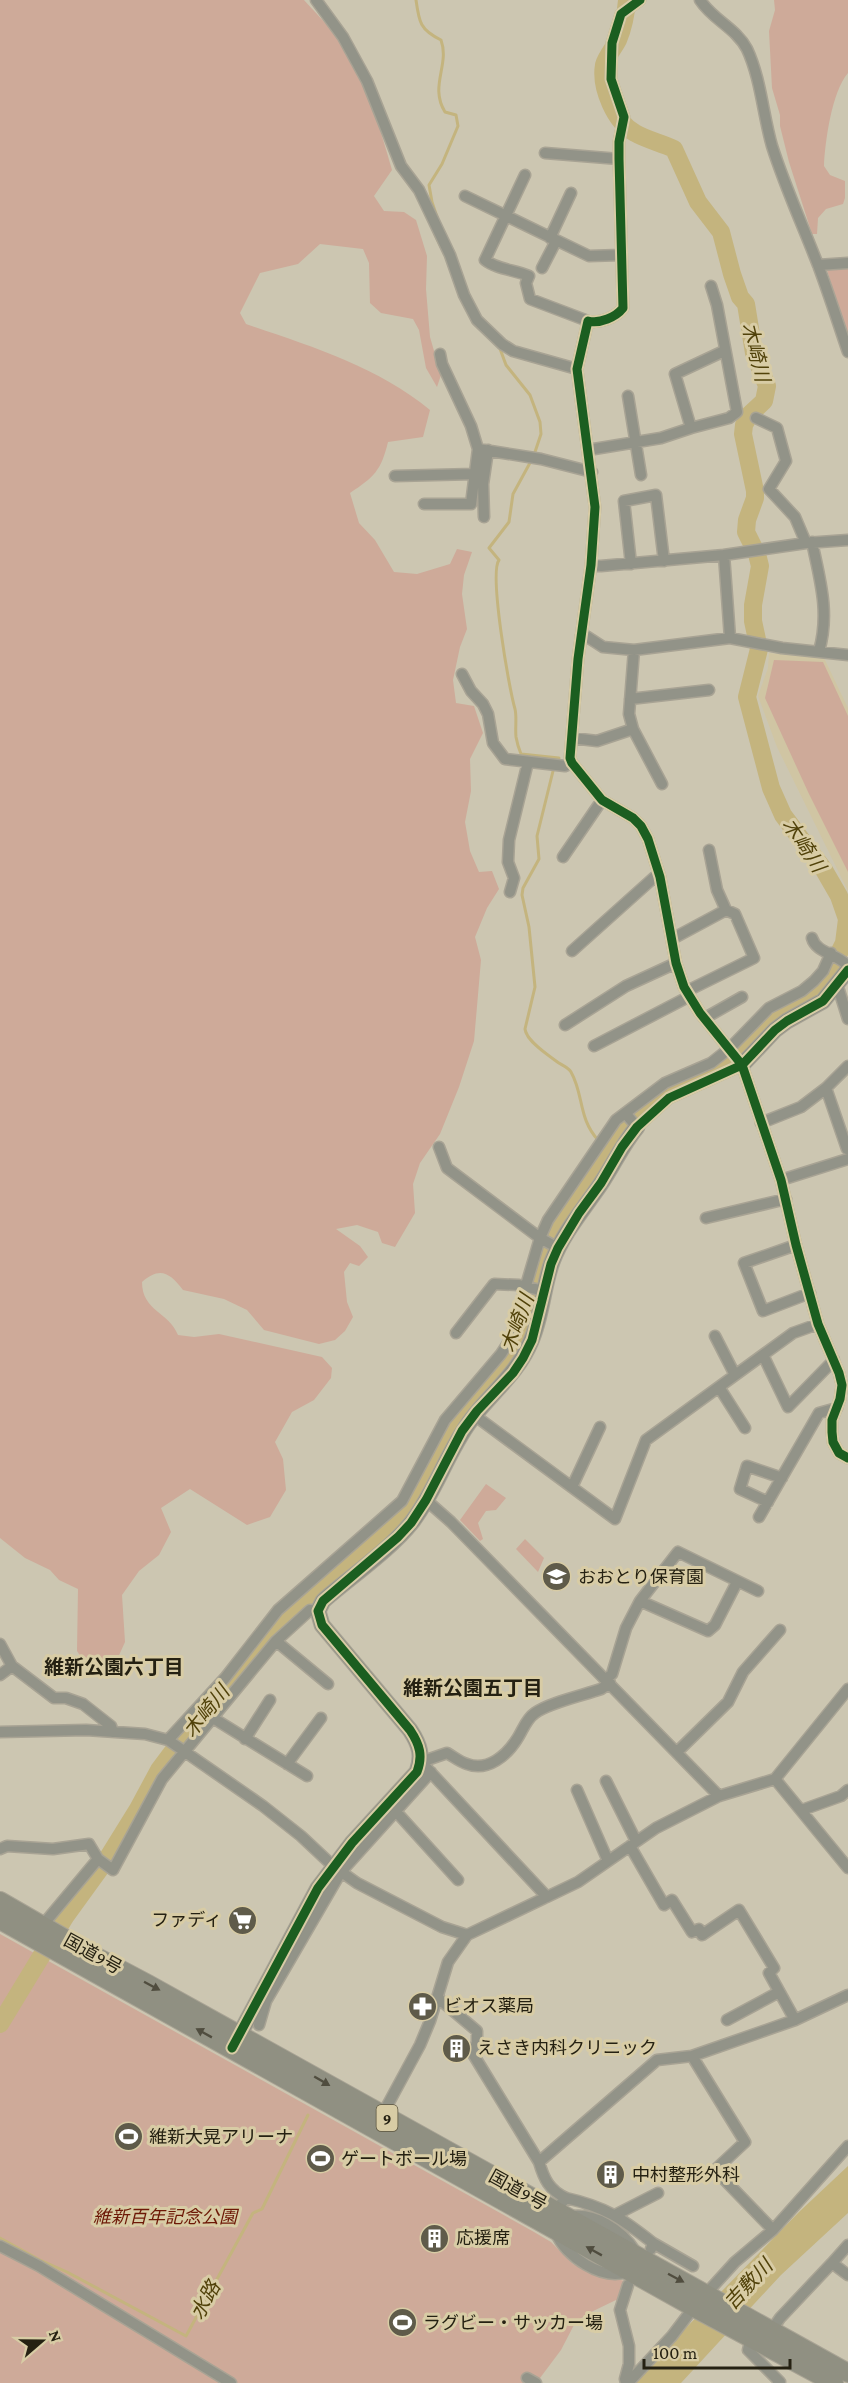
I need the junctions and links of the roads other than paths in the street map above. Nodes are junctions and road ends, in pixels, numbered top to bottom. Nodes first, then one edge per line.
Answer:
1 (316, 0) edge
2 (640, 0) edge
3 (700, 0) edge
4 (545, 153) dead end
5 (619, 159) junction
6 (525, 175) dead end
7 (571, 193) dead end
8 (465, 196) dead end
9 (506, 216) junction
10 (553, 240) junction
11 (621, 255) junction
12 (848, 263) edge
13 (818, 266) junction
14 (542, 268) dead end
15 (711, 286) dead end
16 (588, 321) junction
17 (724, 351) junction
18 (848, 352) edge
19 (440, 354) dead end
20 (577, 369) junction
21 (628, 396) dead end
22 (756, 418) dead end
23 (691, 428) junction
24 (636, 442) junction
25 (483, 449) junction
26 (588, 450) junction
27 (592, 472) junction
28 (474, 474) junction
29 (641, 475) dead end
30 (394, 476) dead end
31 (424, 504) dead end
32 (484, 517) dead end
33 (848, 540) edge
34 (809, 543) junction
35 (724, 555) junction
36 (664, 561) junction
37 (631, 564) junction
38 (591, 565) junction
39 (581, 636) junction
40 (730, 638) junction
41 (634, 650) junction
42 (819, 651) junction
43 (848, 655) edge
44 (462, 674) dead end
45 (709, 690) dead end
46 (630, 699) junction
47 (633, 729) junction
48 (572, 738) junction
49 (528, 762) junction
50 (572, 763) junction
51 (662, 784) dead end
52 (602, 800) junction
53 (709, 850) dead end
54 (563, 857) dead end
55 (659, 873) junction
56 (510, 892) dead end
57 (726, 910) junction
58 (812, 938) dead end
59 (672, 939) junction
60 (572, 951) dead end
61 (831, 953) junction
62 (676, 963) junction
63 (848, 968) edge
64 (837, 984) junction
65 (688, 994) junction
66 (742, 997) dead end
67 (705, 1018) junction
68 (848, 1019) edge
69 (565, 1024) dead end
70 (594, 1046) dead end
71 (730, 1048) junction
72 (742, 1065) junction
73 (848, 1066) edge
74 (826, 1088) junction
75 (626, 1113) junction
76 (761, 1123) junction
77 (637, 1127) junction
78 (440, 1147) dead end
79 (848, 1154) edge
80 (583, 1171) junction
81 (781, 1179) junction
82 (601, 1183) junction
83 (786, 1199) junction
84 (706, 1218) dead end
85 (540, 1238) junction
86 (796, 1245) junction
87 (558, 1248) junction
88 (524, 1288) junction
89 (544, 1292) junction
90 (810, 1293) junction
91 (818, 1324) junction
92 (456, 1333) dead end
93 (716, 1336) dead end
94 (763, 1355) junction
95 (834, 1360) junction
96 (735, 1375) junction
97 (719, 1387) junction
98 (837, 1408) junction
99 (474, 1415) junction
100 (600, 1427) dead end
101 (745, 1428) dead end
102 (848, 1458) edge
103 (782, 1478) junction
104 (572, 1487) junction
105 (426, 1500) junction
106 (768, 1502) junction
107 (759, 1517) dead end
108 (737, 1582) junction
109 (758, 1591) dead end
110 (639, 1601) junction
111 (318, 1611) junction
112 (780, 1630) dead end
113 (276, 1641) junction
114 (0, 1644) edge
115 (12, 1666) junction
116 (0, 1674) edge
117 (608, 1681) junction
118 (328, 1684) dead end
119 (848, 1689) edge
120 (270, 1700) dead end
121 (213, 1718) junction
122 (321, 1718) dead end
123 (0, 1732) edge
124 (113, 1732) junction
125 (245, 1739) junction
126 (168, 1740) junction
127 (186, 1752) junction
128 (676, 1752) junction
129 (287, 1764) junction
130 (426, 1767) junction
131 (307, 1776) dead end
132 (775, 1779) junction
133 (606, 1781) dead end
134 (577, 1790) dead end
135 (848, 1790) edge
136 (719, 1796) junction
137 (392, 1807) junction
138 (802, 1810) junction
139 (633, 1844) junction
140 (0, 1849) edge
141 (98, 1858) junction
142 (608, 1861) junction
143 (337, 1869) junction
144 (848, 1869) edge
145 (458, 1880) dead end
146 (547, 1897) junction
147 (0, 1901) edge
148 (0, 1920) edge
149 (42, 1932) junction
150 (467, 1935) junction
151 (779, 1992) junction
152 (848, 1995) edge
153 (438, 1998) junction
154 (727, 2020) dead end
155 (795, 2020) junction
156 (259, 2025) dead end
157 (236, 2041) junction
158 (692, 2056) junction
159 (378, 2122) junction
160 (848, 2146) edge
161 (539, 2162) junction
162 (658, 2193) dead end
163 (615, 2215) junction
164 (558, 2216) junction
165 (773, 2230) junction
166 (848, 2245) edge
167 (0, 2246) edge
168 (640, 2261) junction
169 (832, 2263) junction
170 (693, 2266) dead end
171 (848, 2275) edge
172 (703, 2302) junction
173 (762, 2334) junction
174 (848, 2373) edge
175 (231, 2383) edge
176 (627, 2383) edge
177 (778, 2383) edge
178 (834, 2383) edge

1 - 20 street
2 - 5 street
3 - 13 street
4 - 5 street
5 - 11 street
6 - 9 street
7 - 10 street
8 - 9 street
9 - 10 street
9 - 16 street
10 - 11 street
10 - 14 street
11 - 16 street
12 - 13 street
13 - 18 street
15 - 17 street
16 - 20 street
17 - 23 street
17 - 23 street
19 - 25 street
20 - 26 street
21 - 24 street
22 - 34 street
23 - 24 street
24 - 26 street
24 - 29 street
25 - 27 street
25 - 28 street
25 - 32 street
26 - 27 street
27 - 38 street
28 - 30 street
28 - 31 street
33 - 34 street
34 - 35 street
34 - 42 street
35 - 36 street
35 - 40 street
36 - 37 street
36 - 37 street
37 - 38 street
38 - 39 street
39 - 41 street
39 - 48 street
40 - 41 street
40 - 42 street
41 - 46 street
42 - 43 street
44 - 49 street
45 - 46 street
46 - 47 street
47 - 48 street
47 - 51 street
48 - 50 street
49 - 50 street
49 - 56 street
50 - 52 street
52 - 54 street
52 - 55 street
53 - 57 street
55 - 59 street
55 - 60 street
57 - 59 street
57 - 65 street
58 - 61 street
59 - 62 street
61 - 63 street
61 - 71 street
62 - 65 street
62 - 69 street
63 - 64 street
64 - 68 street
64 - 72 street
65 - 67 street
65 - 70 street
66 - 67 street
67 - 71 street
71 - 72 street
71 - 75 street
72 - 76 street
72 - 77 street
73 - 74 street
74 - 76 street
74 - 79 street
75 - 77 street
75 - 80 street
76 - 81 street
77 - 82 street
78 - 85 street
79 - 81 street
80 - 82 street
80 - 85 street
81 - 83 street
82 - 87 street
83 - 84 street
83 - 86 street
85 - 87 street
85 - 88 street
86 - 90 street
86 - 90 street
87 - 89 street
88 - 89 street
88 - 92 street
88 - 126 street
89 - 99 street
90 - 91 street
91 - 94 street
91 - 95 street
93 - 96 street
94 - 95 street
94 - 96 street
95 - 98 street
96 - 97 street
97 - 101 street
97 - 104 street
98 - 102 street
98 - 103 street
99 - 104 street
99 - 105 street
100 - 104 street
103 - 106 street
103 - 106 street
105 - 111 street
105 - 117 street
106 - 107 street
108 - 109 street
108 - 110 street
108 - 110 street
110 - 117 street
111 - 113 street
111 - 130 street
112 - 128 street
113 - 118 street
113 - 121 street
114 - 115 street
115 - 116 street
115 - 124 street
117 - 128 street
117 - 130 street
119 - 132 street
120 - 125 street
121 - 125 street
121 - 127 street
122 - 129 street
123 - 124 street
124 - 126 street
125 - 129 street
126 - 127 street
127 - 141 street
127 - 143 street
128 - 136 street
129 - 131 street
130 - 137 street
130 - 146 street
132 - 136 street
132 - 138 street
133 - 139 street
134 - 142 street
135 - 138 street
136 - 139 street
137 - 143 street
137 - 145 street
138 - 144 street
139 - 142 street
139 - 151 street
140 - 141 street
141 - 149 street
142 - 146 street
143 - 150 street
143 - 156 street
143 - 157 street
146 - 150 street
147 - 149 highway, 国道9号 / 9
148 - 149 highway, 国道9号 / 9
149 - 157 highway, 国道9号 / 9
150 - 153 street
151 - 154 street
151 - 155 street
152 - 155 street
153 - 159 street
153 - 161 street
155 - 158 street
157 - 159 highway, 国道9号 / 9
158 - 161 street
158 - 165 street
159 - 164 highway, 国道9号 / 9
160 - 165 street
161 - 164 street
162 - 163 street
163 - 164 street
163 - 168 street
164 - 168 highway, 国道9号 / 9
164 - 168 street
165 - 172 street
166 - 169 street
167 - 175 street
168 - 170 street
168 - 172 highway, 国道9号 / 9
168 - 176 street
169 - 171 street
169 - 173 street
172 - 173 highway, 国道9号 / 9
172 - 176 street
173 - 174 highway, 国道9号 / 9
173 - 177 street
173 - 178 highway, 国道9号 / 9

